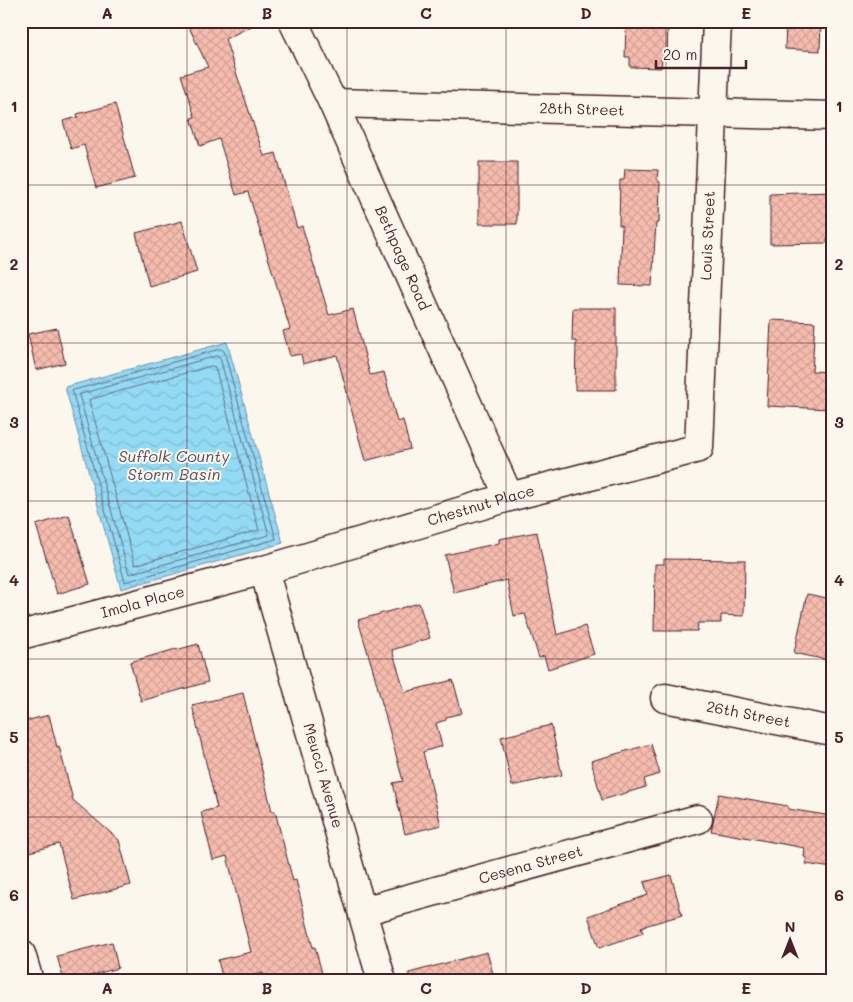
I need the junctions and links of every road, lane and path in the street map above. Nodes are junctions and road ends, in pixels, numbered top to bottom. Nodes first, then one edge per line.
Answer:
1 (293, 21) edge
2 (717, 21) edge
3 (333, 103) junction
4 (713, 113) junction
5 (832, 116) edge
6 (700, 448) joint
7 (509, 497) junction
8 (264, 570) junction
9 (21, 634) edge
10 (665, 698) dead end
11 (832, 731) edge
12 (698, 819) dead end
13 (362, 911) junction
14 (21, 954) edge
15 (29, 981) edge
16 (382, 981) edge

1 - 3 street, Bethpage Road
2 - 4 street, Louis Street
3 - 4 street, 28th Street
3 - 7 street, Bethpage Road
4 - 5 street, 28th Street
4 - 6 street, Louis Street
6 - 7 street, Chestnut Place
7 - 8 street, Chestnut Place
8 - 9 street, Imola Place
8 - 13 street, Meucci Avenue
10 - 11 street, 26th Street
12 - 13 street, Cesena Street
13 - 16 street, Meucci Avenue
14 - 15 street

